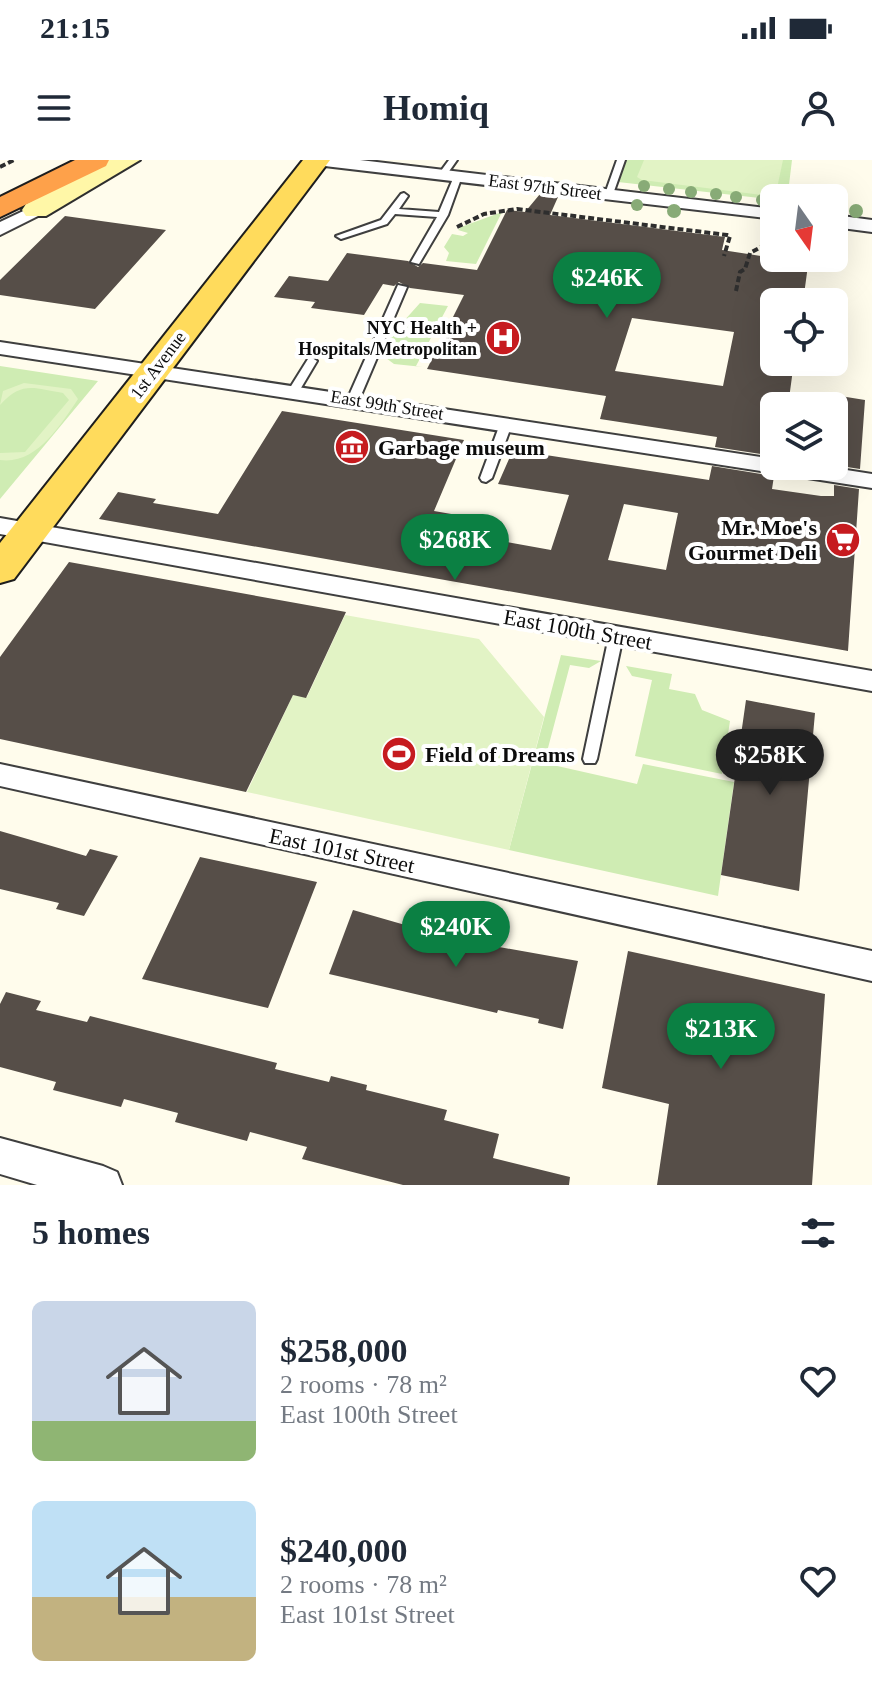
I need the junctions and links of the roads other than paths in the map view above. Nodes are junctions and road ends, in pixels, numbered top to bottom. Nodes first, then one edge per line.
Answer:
1 (61, 160) edge
2 (96, 160) edge
3 (127, 160) edge
4 (316, 160) edge
5 (621, 160) edge
6 (451, 170) edge
7 (0, 191) edge
8 (609, 194) junction
9 (404, 196) dead end
10 (0, 208) edge
11 (36, 210) joint
12 (394, 211) junction
13 (760, 212) edge
14 (443, 215) junction
15 (848, 223) edge
16 (0, 226) edge
17 (872, 226) edge
18 (341, 236) dead end
19 (416, 262) dead end
20 (402, 287) dead end
21 (0, 348) edge
22 (312, 361) dead end
23 (154, 371) junction
24 (294, 391) junction
25 (353, 400) junction
26 (506, 424) junction
27 (760, 464) edge
28 (848, 477) edge
29 (486, 478) dead end
30 (872, 481) edge
31 (15, 529) edge
32 (0, 570) edge
33 (616, 636) junction
34 (872, 681) edge
35 (590, 759) dead end
36 (0, 775) edge
37 (872, 966) edge
38 (0, 1156) edge
39 (103, 1185) edge

1 - 7 highway
2 - 10 highway
3 - 11 main road
4 - 6 street, East 97th Street
4 - 23 main road, 1st Avenue
5 - 8 lane
6 - 8 street, East 97th Street
6 - 14 lane
8 - 13 street, East 97th Street
9 - 12 lane
11 - 16 highway
12 - 14 lane
12 - 18 lane
14 - 19 lane
15 - 17 street
20 - 25 lane
21 - 23 street, East 99th Street
22 - 24 lane
23 - 24 street, East 99th Street
23 - 31 main road, 1st Avenue
24 - 25 street, East 99th Street
25 - 26 street, East 99th Street
26 - 27 street, East 99th Street
26 - 29 lane
28 - 30 street, East 99th Street
31 - 32 main road, 1st Avenue
31 - 33 street, East 100th Street
33 - 34 street, East 100th Street
33 - 35 lane
36 - 37 street, East 101st Street
38 - 39 street

